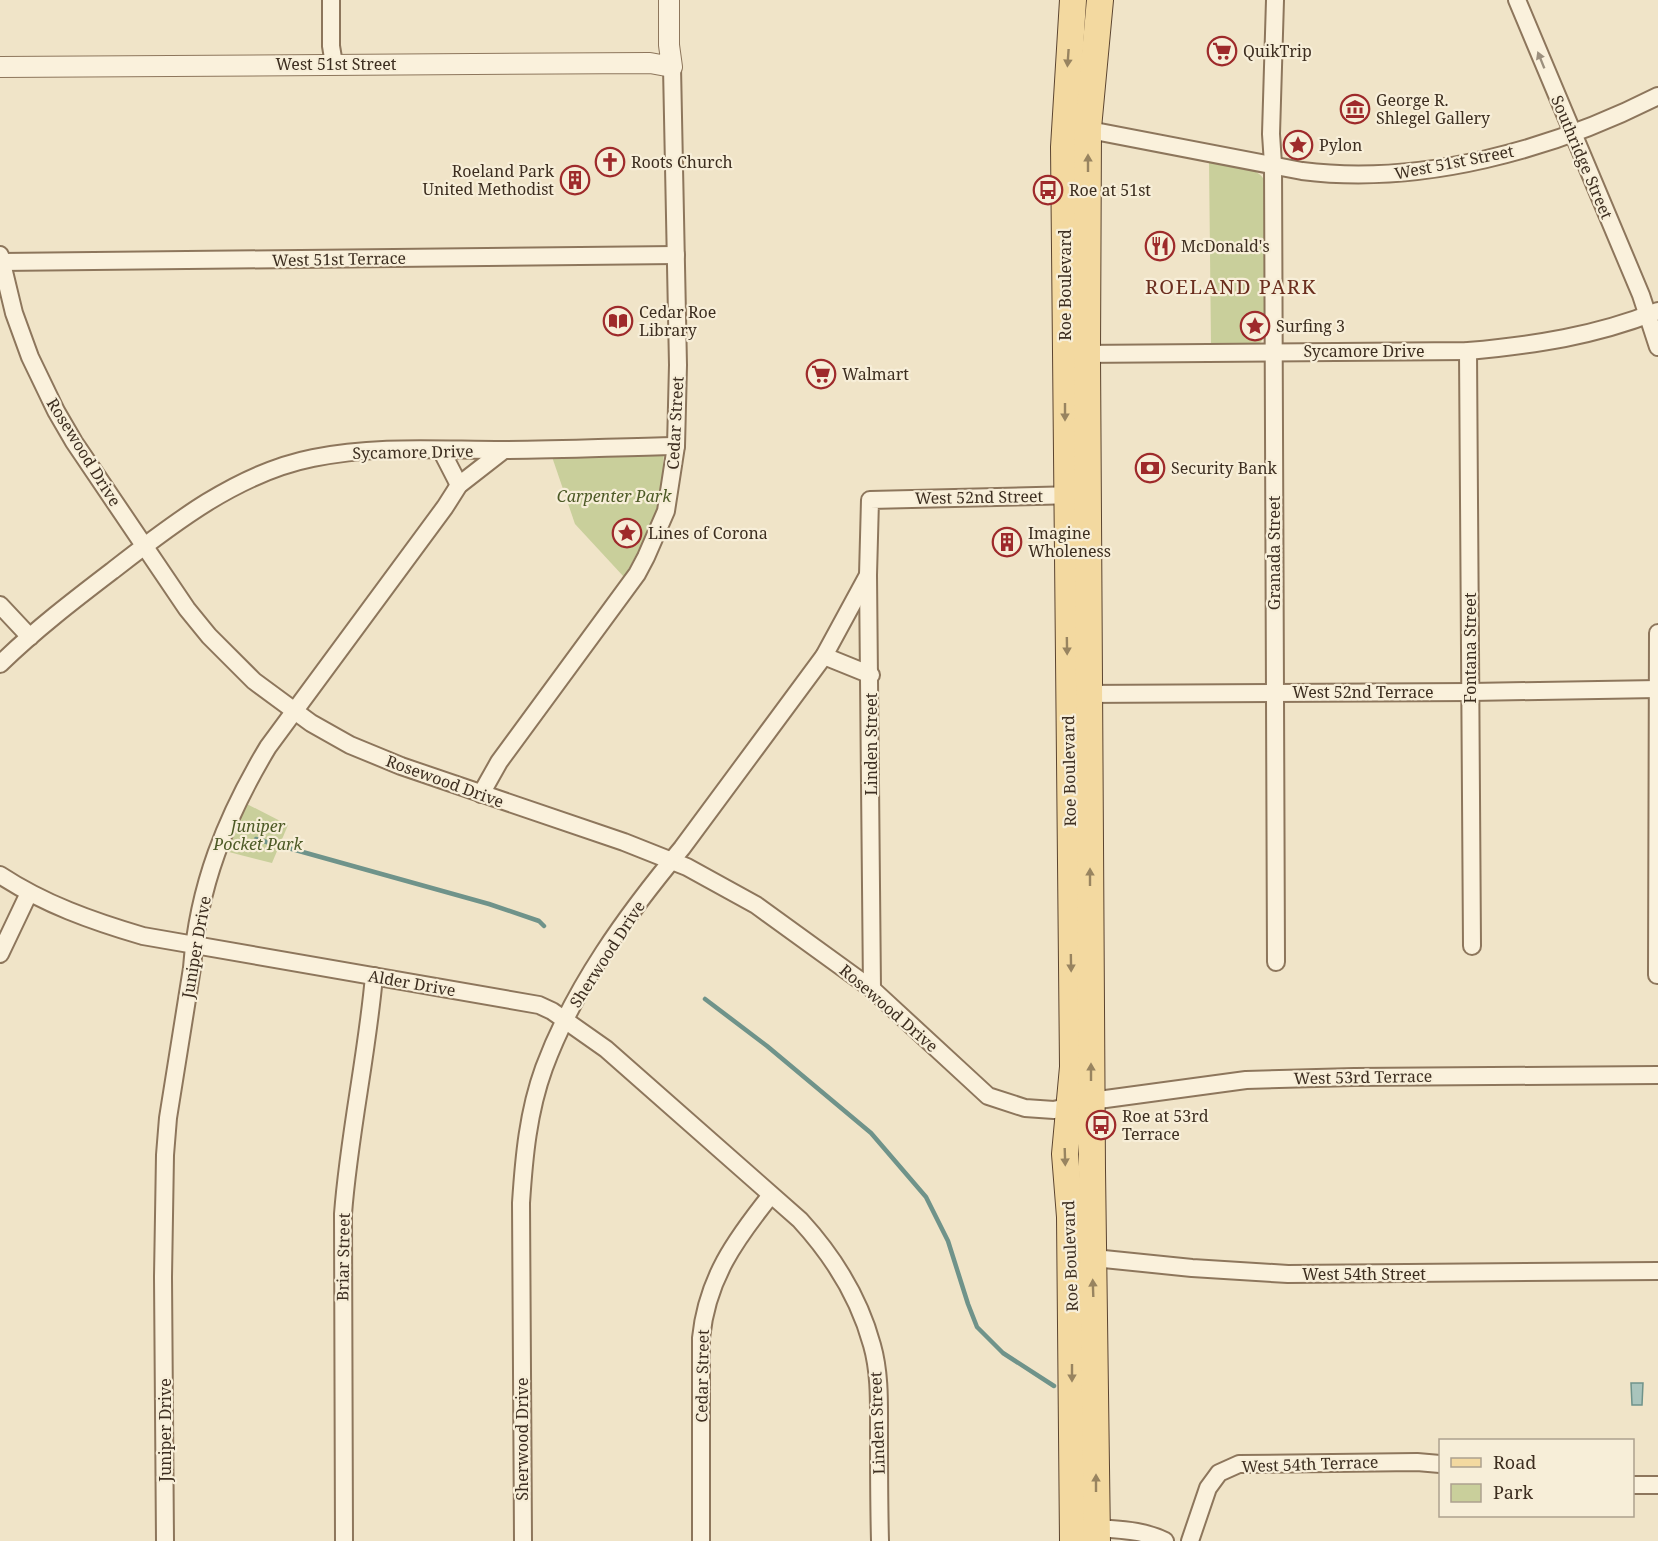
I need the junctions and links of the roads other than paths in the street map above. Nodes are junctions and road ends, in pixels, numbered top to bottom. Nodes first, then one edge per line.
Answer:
1 (331, 0) edge
2 (669, 0) edge
3 (1072, 0) edge
4 (1100, 0) edge
5 (1275, 0) edge
6 (1517, 0) edge
7 (334, 64) junction
8 (0, 67) edge
9 (672, 67) junction
10 (1658, 96) edge
11 (1076, 128) junction
12 (1572, 134) junction
13 (1273, 164) junction
14 (676, 255) junction
15 (1, 259) edge
16 (1653, 313) edge
17 (1658, 347) edge
18 (1468, 351) junction
19 (1274, 352) junction
20 (1076, 354) junction
21 (676, 446) junction
22 (441, 450) junction
23 (504, 450) junction
24 (459, 485) junction
25 (1077, 495) junction
26 (870, 500) joint
27 (144, 546) junction
28 (868, 575) junction
29 (0, 605) edge
30 (1658, 633) edge
31 (30, 637) junction
32 (824, 656) junction
33 (0, 664) edge
34 (871, 675) junction
35 (1658, 689) edge
36 (1471, 692) junction
37 (1275, 693) junction
38 (1078, 694) junction
39 (294, 711) junction
40 (481, 794) junction
41 (671, 862) junction
42 (0, 875) edge
43 (29, 893) junction
44 (194, 946) junction
45 (1472, 946) dead end
46 (0, 954) edge
47 (1276, 962) dead end
48 (1657, 975) edge
49 (374, 976) junction
50 (872, 989) junction
51 (565, 1021) junction
52 (1658, 1075) edge
53 (1080, 1103) junction
54 (771, 1195) junction
55 (1082, 1257) junction
56 (1658, 1271) edge
57 (1439, 1464) edge
58 (1634, 1485) edge
59 (1658, 1485) edge
60 (1097, 1535) edge
61 (165, 1541) edge
62 (344, 1541) edge
63 (523, 1541) edge
64 (701, 1541) edge
65 (880, 1541) edge
66 (1073, 1541) edge
67 (1165, 1541) edge
68 (1190, 1541) edge

1 - 7 street
2 - 9 street
3 -> 11 main road, Roe Boulevard
4 - 11 main road, Roe Boulevard
5 - 13 street, Granada Street
12 -> 6 street, Southridge Street
7 - 8 street, West 51st Street
7 - 9 street, West 51st Street
9 - 14 street, Cedar Street
10 - 12 street, West 51st Street
11 - 13 street, West 51st Street
11 - 20 main road, Roe Boulevard
12 - 13 street, West 51st Street
12 - 16 street, Southridge Street
13 - 19 street, Granada Street
14 - 15 street, West 51st Terrace
14 - 21 street, Cedar Street
15 - 27 street, Rosewood Drive
16 - 17 street, Southridge Street
16 - 18 street, Sycamore Drive
18 - 19 street, Sycamore Drive
18 - 36 street, Fontana Street
19 - 20 street, Sycamore Drive
19 - 37 street, Granada Street
20 - 25 main road, Roe Boulevard
21 - 23 street, Sycamore Drive
21 - 40 street, Cedar Street
22 - 23 street, Sycamore Drive
22 - 24 street
22 - 27 street, Sycamore Drive
23 - 24 street, Juniper Drive
24 - 39 street, Juniper Drive
25 - 26 street, West 52nd Street
25 - 38 main road, Roe Boulevard
26 - 28 street, Linden Street
27 - 31 street, Sycamore Drive
27 - 39 street, Rosewood Drive
28 - 32 street, Sherwood Drive
28 - 34 street, Linden Street
29 - 31 street
30 - 35 street
31 - 33 street, Sycamore Drive
32 - 34 street
32 - 41 street, Sherwood Drive
34 - 50 street, Linden Street
35 - 36 street, West 52nd Terrace
35 - 48 street
36 - 37 street, West 52nd Terrace
36 - 45 street, Fontana Street
37 - 38 street, West 52nd Terrace
37 - 47 street, Granada Street
38 - 53 main road, Roe Boulevard
39 - 40 street, Rosewood Drive
39 - 44 street, Juniper Drive
40 - 41 street, Rosewood Drive
41 - 50 street, Rosewood Drive
41 - 51 street, Sherwood Drive
42 - 43 street, Alder Drive
43 - 44 street, Alder Drive
43 - 46 street
44 - 49 street, Alder Drive
44 - 61 street, Juniper Drive
49 - 51 street, Alder Drive
49 - 62 street, Briar Street
50 - 53 street, Rosewood Drive
51 - 54 street, Alder Drive
51 - 63 street, Sherwood Drive
52 - 53 street, West 53rd Terrace
53 - 55 main road, Roe Boulevard
54 - 64 street, Cedar Street
54 - 65 street, Linden Street
55 - 56 street, West 54th Street
60 -> 55 main road, Roe Boulevard
55 -> 66 main road, Roe Boulevard
57 - 68 street, West 54th Terrace
58 - 59 street
60 - 67 street

